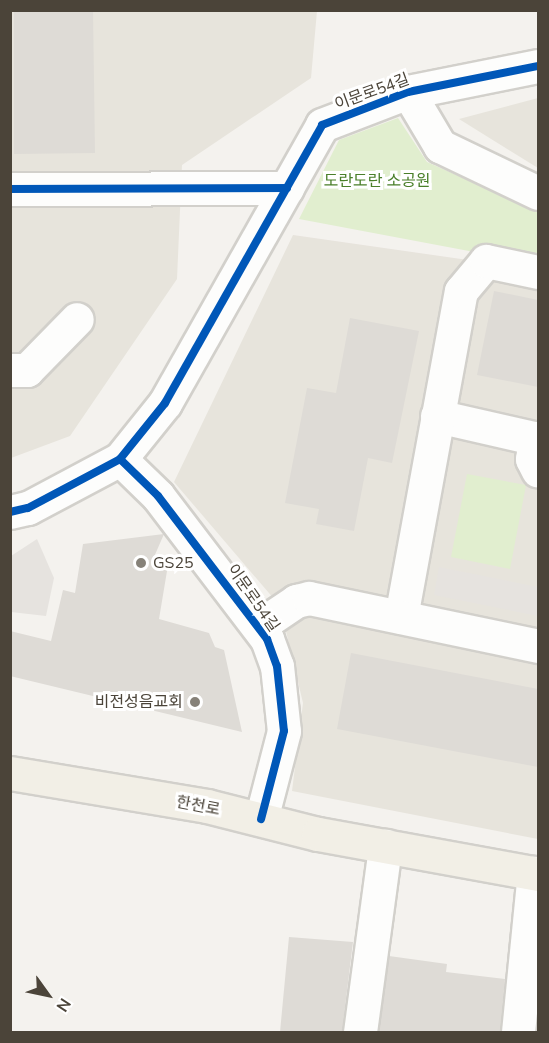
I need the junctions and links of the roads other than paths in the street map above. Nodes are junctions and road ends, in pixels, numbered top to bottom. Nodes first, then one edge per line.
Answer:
1 (538, 66) edge
2 (408, 92) junction
3 (287, 188) junction
4 (10, 189) edge
5 (538, 193) edge
6 (538, 272) edge
7 (77, 319) dead end
8 (10, 370) edge
9 (437, 416) junction
10 (537, 439) edge
11 (120, 459) junction
12 (538, 471) edge
13 (10, 512) edge
14 (401, 617) junction
15 (259, 626) junction
16 (538, 646) edge
17 (10, 773) edge
18 (261, 819) junction
19 (385, 846) junction
20 (536, 873) edge
21 (360, 1032) edge
22 (518, 1032) edge

1 - 2 street, 이문로54길
2 - 3 street, 이문로54길
2 - 5 street
3 - 4 street
3 - 11 street, 이문로54길
6 - 9 street
7 - 8 street
9 - 10 street
9 - 14 street
10 - 12 street
11 - 13 street
11 - 15 street, 이문로54길
14 - 15 street
14 - 16 street
15 - 18 street, 이문로54길
17 - 18 main road, 한천로
18 - 19 main road, 한천로
19 - 20 main road, 한천로
19 - 21 street
20 - 22 street

